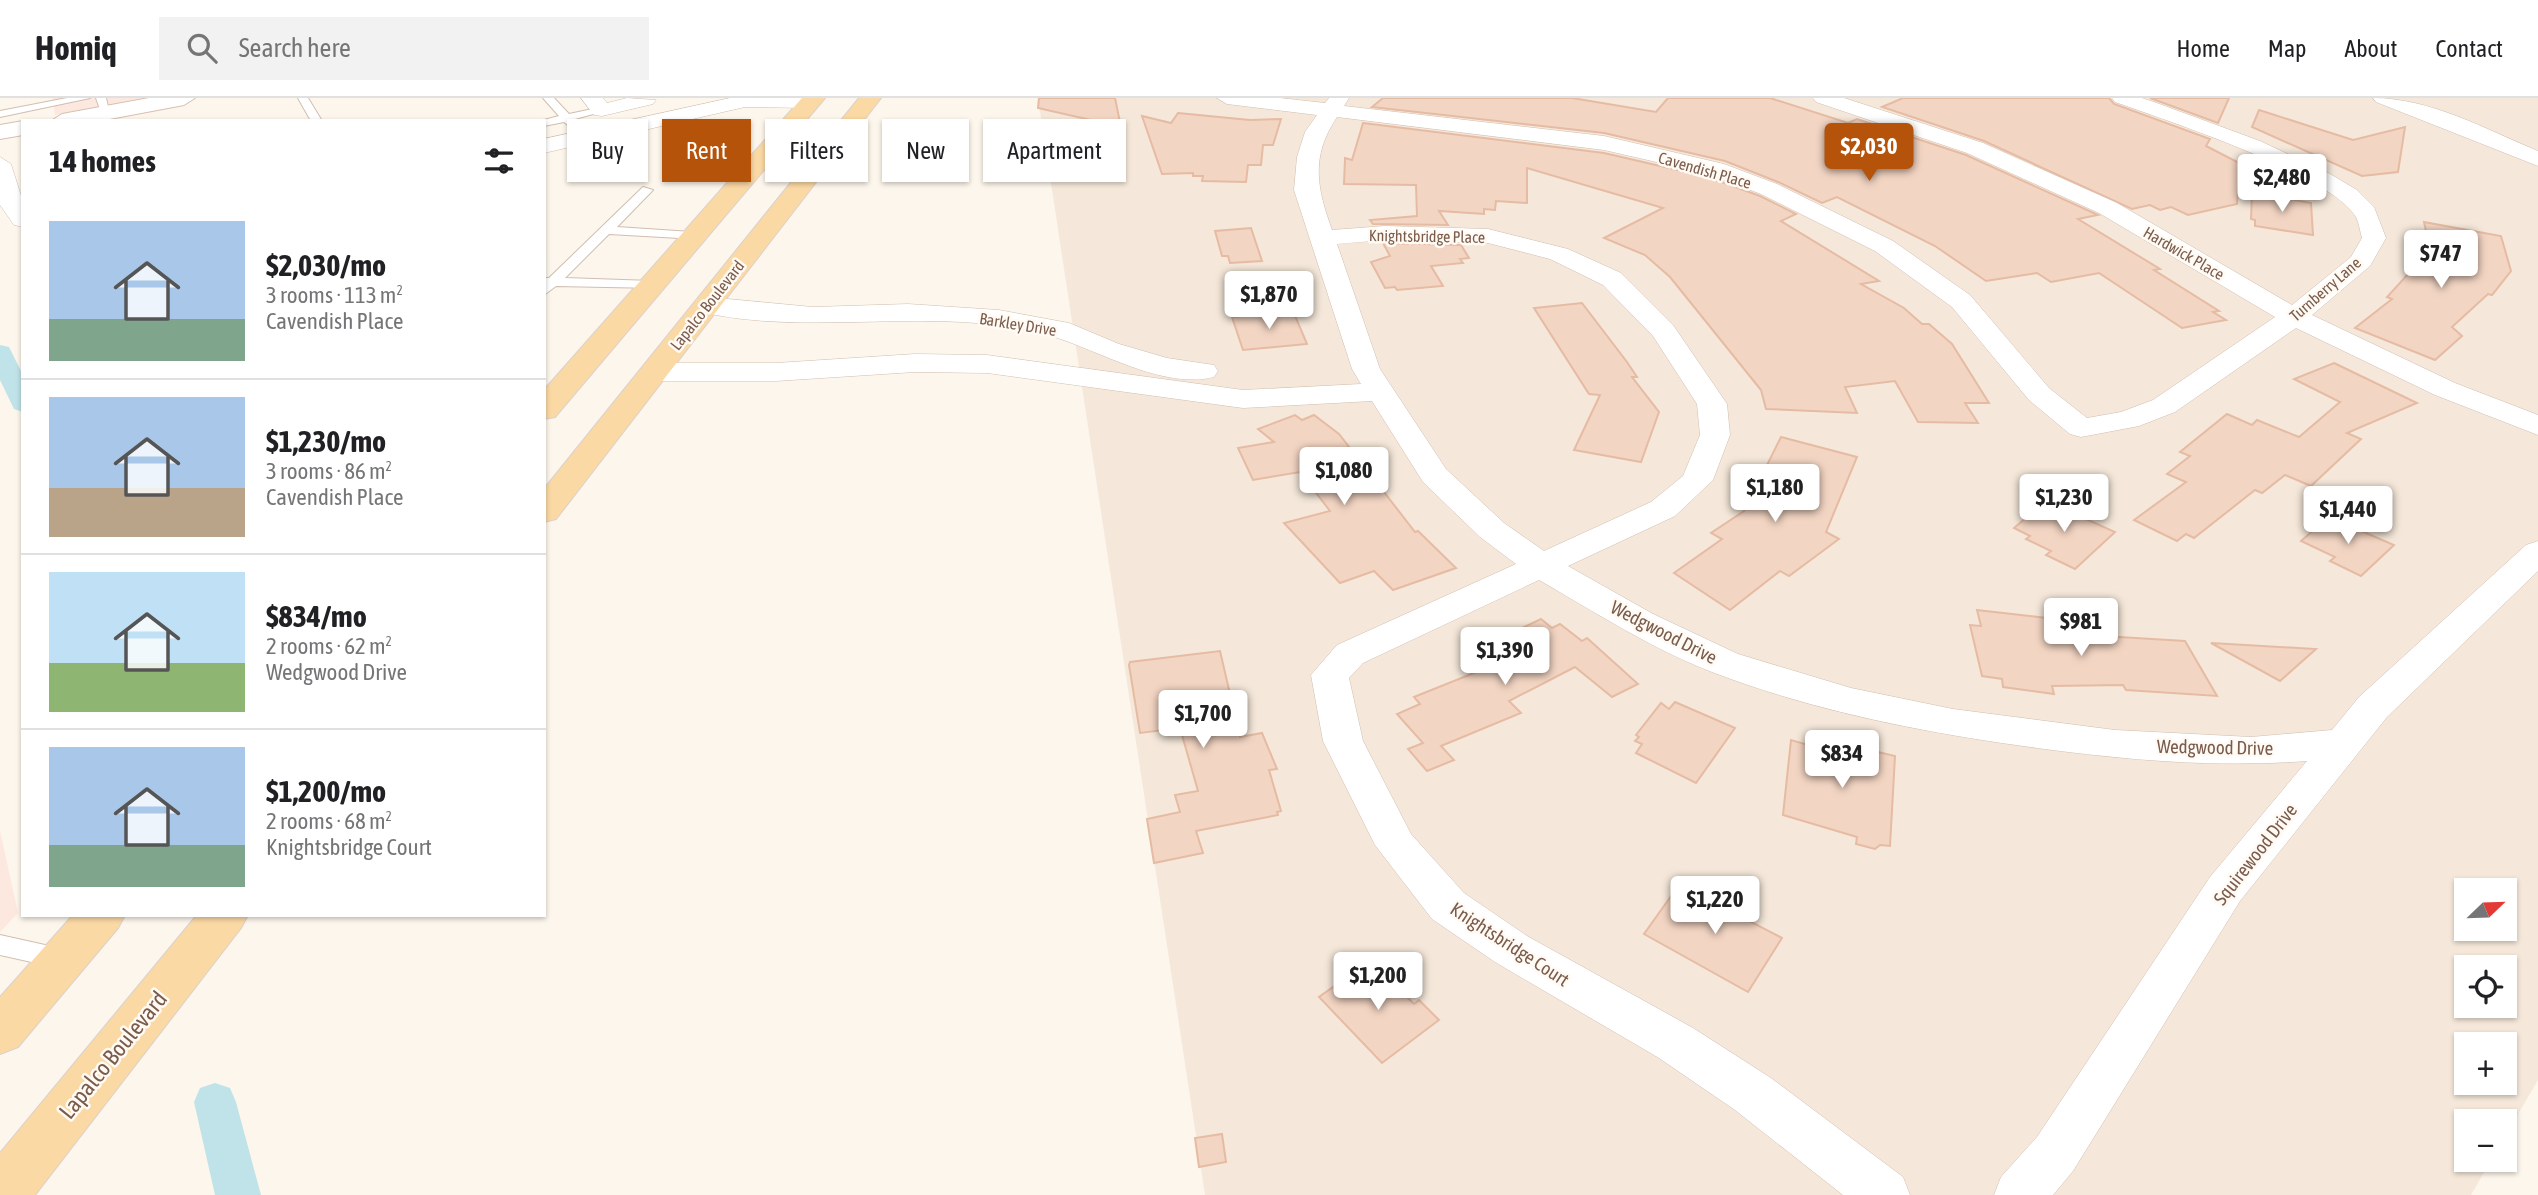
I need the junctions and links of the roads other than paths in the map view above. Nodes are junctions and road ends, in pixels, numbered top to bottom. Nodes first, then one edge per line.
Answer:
1 (85, 98) edge
2 (184, 98) edge
3 (303, 98) edge
4 (548, 98) edge
5 (654, 98) edge
6 (870, 98) edge
7 (1227, 98) edge
8 (1823, 98) edge
9 (2122, 98) edge
10 (2383, 98) edge
11 (744, 99) edge
12 (816, 99) edge
13 (1335, 103) edge
14 (597, 104) edge
15 (104, 105) edge
16 (0, 114) edge
17 (566, 118) junction
18 (67, 119) edge
19 (316, 119) edge
20 (805, 119) edge
21 (853, 119) edge
22 (648, 121) edge
23 (546, 123) edge
24 (21, 128) edge
25 (0, 132) edge
26 (567, 140) edge
27 (546, 146) edge
28 (763, 156) junction
29 (2538, 159) edge
30 (0, 164) edge
31 (804, 182) edge
32 (647, 190) dead end
33 (21, 218) edge
34 (607, 230) junction
35 (692, 236) junction
36 (1320, 238) junction
37 (751, 249) junction
38 (547, 285) edge
39 (652, 285) junction
40 (707, 305) junction
41 (875, 314) junction
42 (2294, 317) junction
43 (1059, 329) junction
44 (839, 369) junction
45 (1038, 370) junction
46 (655, 372) junction
47 (1186, 381) junction
48 (1373, 381) junction
49 (553, 389) edge
50 (546, 405) edge
51 (2538, 426) edge
52 (2078, 442) joint
53 (546, 509) edge
54 (2538, 552) edge
55 (1542, 566) junction
56 (2344, 743) junction
57 (100, 917) edge
58 (223, 917) edge
59 (0, 945) edge
60 (63, 959) junction
61 (0, 1032) edge
62 (2, 1195) edge
63 (1884, 1195) edge
64 (2020, 1195) edge

1 - 16 lane
2 - 15 street
3 - 19 lane
4 - 17 lane
5 - 14 street
6 - 21 main road, Lapalco Boulevard
7 - 13 street, Cavendish Place
8 - 42 street, Hardwick Place
9 - 42 street, Turnberry Lane
10 - 29 street
11 - 12 street
11 - 22 street
12 - 20 main road
12 - 28 main road
13 - 36 street, Wedgwood Drive
13 - 52 street, Cavendish Place
14 - 17 lane
15 - 18 street
17 - 23 lane
24 - 25 street
26 - 27 street
28 - 35 main road
28 - 37 main road
30 - 33 street
31 - 37 main road, Lapalco Boulevard
32 - 34 lane
34 - 35 lane
34 - 38 lane
35 - 39 main road
36 - 48 street, Wedgwood Drive
36 - 55 street, Knightsbridge Place
37 - 40 main road, Lapalco Boulevard
38 - 39 lane
39 - 49 main road
40 - 41 street, Barkley Drive
40 - 46 main road, Lapalco Boulevard
41 - 43 street, Barkley Drive
41 - 44 street
42 - 51 street, Hardwick Place
42 - 52 street, Turnberry Lane
43 - 45 street
43 - 47 street, Barkley Drive
44 - 45 street
44 - 46 street
45 - 47 street
46 - 53 main road, Lapalco Boulevard
47 - 48 street, Barkley Drive
48 - 55 street, Wedgwood Drive
49 - 50 main road
54 - 56 street, Squirewood Drive
55 - 56 street, Wedgwood Drive
55 - 63 street, Knightsbridge Court
56 - 64 street, Squirewood Drive
57 - 60 main road
58 - 62 main road, Lapalco Boulevard
59 - 60 lane
60 - 61 main road

